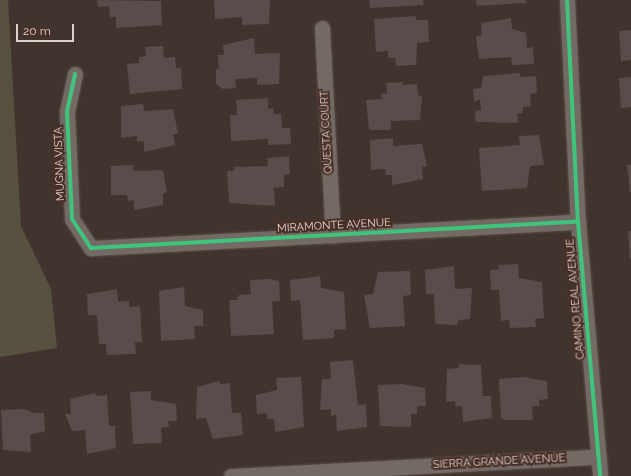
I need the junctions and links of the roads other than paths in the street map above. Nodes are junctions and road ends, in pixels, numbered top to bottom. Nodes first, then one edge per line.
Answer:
1 (567, 0) edge
2 (322, 28) dead end
3 (75, 74) dead end
4 (578, 222) junction
5 (333, 236) junction
6 (91, 248) joint
7 (599, 456) junction
8 (231, 476) edge
9 (600, 476) edge

1 - 4 street, CAMINO REAL AVENUE
2 - 5 street, QUESTA COURT
3 - 6 street, MUGNA VISTA
4 - 5 street, MIRAMONTE AVENUE
4 - 7 street, CAMINO REAL AVENUE
5 - 6 street, MIRAMONTE AVENUE
7 - 8 street, SIERRA GRANDE AVENUE
7 - 9 street, CAMINO REAL AVENUE

